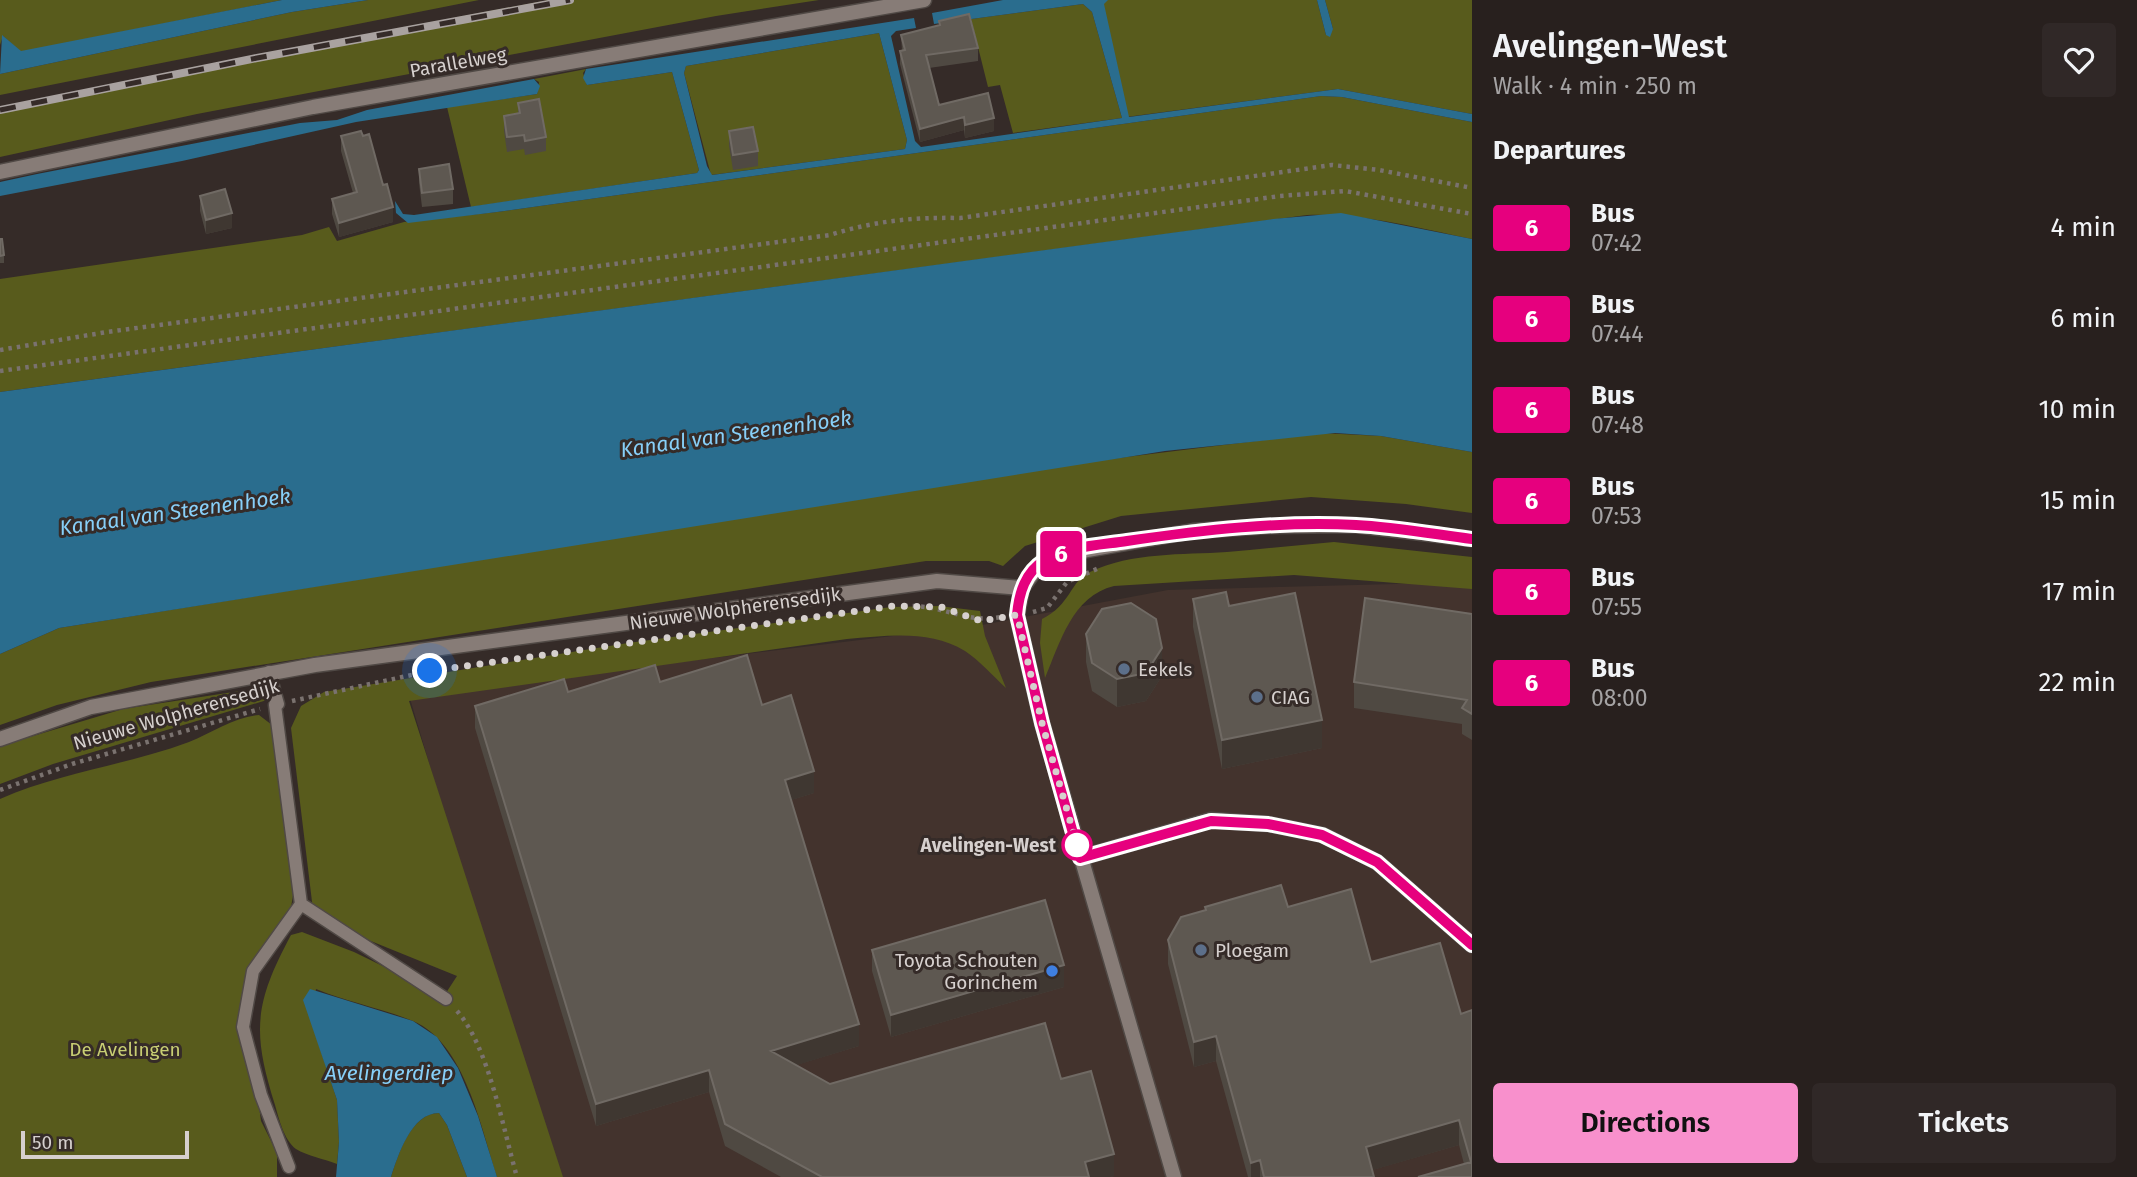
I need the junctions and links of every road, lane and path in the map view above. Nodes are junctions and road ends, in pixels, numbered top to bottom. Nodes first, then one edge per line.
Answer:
1 (924, 0) edge
2 (0, 172) edge
3 (1472, 188) edge
4 (1472, 214) edge
5 (0, 350) edge
6 (0, 371) edge
7 (1472, 539) edge
8 (1109, 566) dead end
9 (1022, 587) junction
10 (894, 606) dead end
11 (1017, 615) junction
12 (453, 666) dead end
13 (269, 673) junction
14 (278, 704) junction
15 (0, 739) edge
16 (0, 790) edge
17 (1080, 858) junction
18 (301, 904) junction
19 (1472, 945) edge
20 (446, 999) joint
21 (289, 1167) dead end
22 (517, 1177) edge
23 (1174, 1177) edge

1 - 2 street, Parallelweg
3 - 5 path
4 - 6 path
7 - 9 street
8 - 11 path
9 - 11 street
9 - 13 street, Nieuwe Wolpherensedijk
10 - 11 path
11 - 17 street
12 - 14 path, Nieuwe Wolpherensedijk
13 - 14 lane
13 - 15 street, Nieuwe Wolpherensedijk
14 - 16 path, Nieuwe Wolpherensedijk
14 - 18 lane
17 - 19 street
17 - 23 street
18 - 20 lane
18 - 21 lane
20 - 22 path

